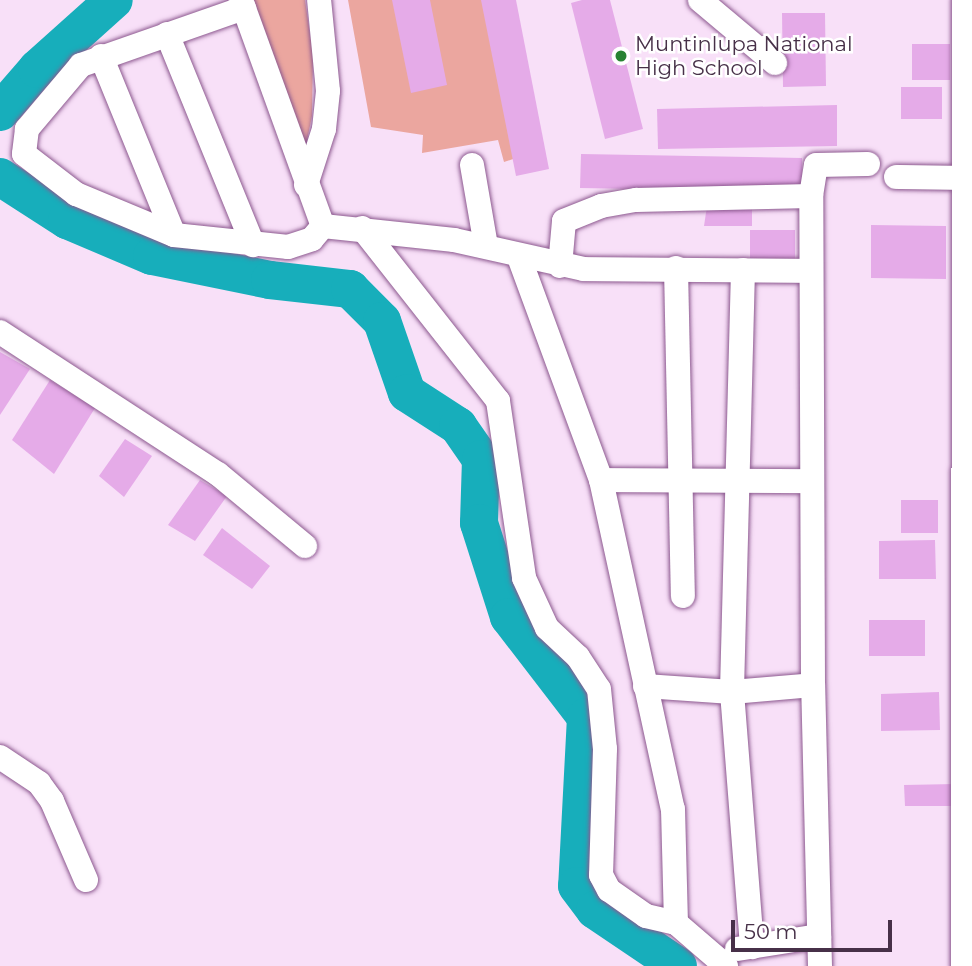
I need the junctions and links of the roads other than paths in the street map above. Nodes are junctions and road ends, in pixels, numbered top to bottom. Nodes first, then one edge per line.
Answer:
1 (319, 0) edge
2 (700, 0) edge
3 (964, 0) edge
4 (243, 4) edge
5 (167, 34) junction
6 (101, 56) junction
7 (775, 63) dead end
8 (869, 164) dead end
9 (472, 165) dead end
10 (896, 177) dead end
11 (969, 178) edge
12 (306, 185) junction
13 (811, 196) junction
14 (323, 226) junction
15 (362, 228) junction
16 (174, 235) junction
17 (253, 245) junction
18 (486, 246) junction
19 (519, 257) junction
20 (559, 266) junction
21 (676, 268) junction
22 (743, 270) junction
23 (810, 271) junction
24 (0, 332) edge
25 (682, 479) junction
26 (601, 480) junction
27 (740, 481) junction
28 (811, 481) junction
29 (305, 546) dead end
30 (683, 596) dead end
31 (813, 685) junction
32 (645, 686) junction
33 (732, 692) junction
34 (0, 757) edge
35 (86, 880) dead end
36 (676, 923) junction
37 (819, 936) junction
38 (752, 947) junction
39 (721, 959) edge
40 (821, 966) edge
41 (963, 966) edge

1 - 12 street
2 - 7 street
3 - 11 street
4 - 5 street
4 - 12 street
5 - 6 street
5 - 17 street
6 - 16 street
6 - 16 street
8 - 13 street
9 - 18 street
10 - 11 street
11 - 41 street
12 - 14 street
13 - 20 street
13 - 23 street
14 - 15 street
14 - 17 street
15 - 18 street
15 - 36 street
16 - 17 street
18 - 19 street
19 - 20 street
19 - 26 street
20 - 21 street
21 - 22 street
21 - 25 street
22 - 23 street
22 - 27 street
23 - 28 street
24 - 29 street
25 - 26 street
25 - 27 street
25 - 30 street
26 - 32 street
27 - 28 street
27 - 33 street
28 - 31 street
31 - 33 street
31 - 37 street
32 - 33 street
32 - 36 street
33 - 38 street
34 - 35 street
36 - 39 street
37 - 38 street
37 - 40 street
38 - 39 street

